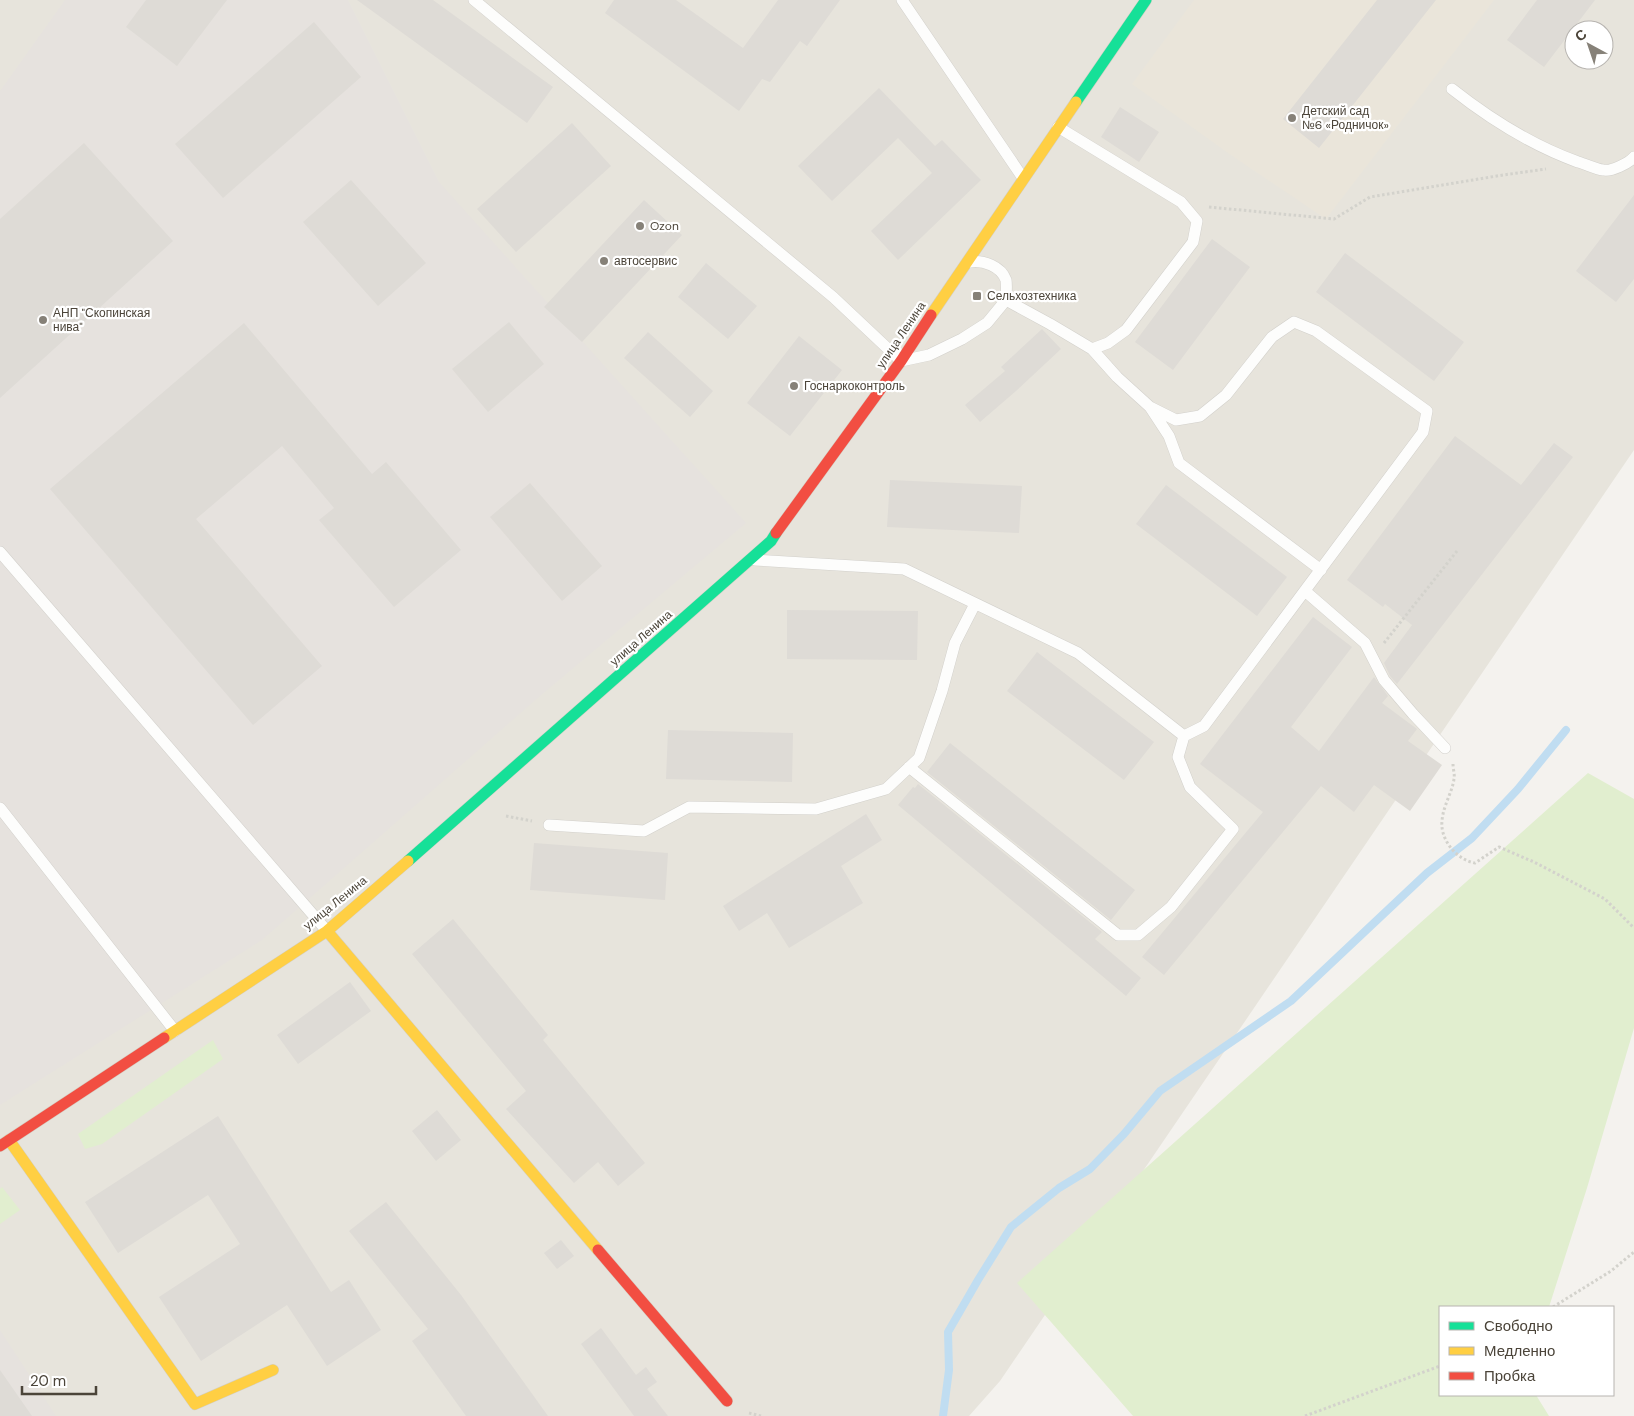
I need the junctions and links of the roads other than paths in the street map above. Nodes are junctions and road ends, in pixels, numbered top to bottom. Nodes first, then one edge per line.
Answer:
1 (474, 0) edge
2 (902, 0) edge
3 (1146, 0) edge
4 (1452, 89) dead end
5 (1058, 127) junction
6 (1634, 158) edge
7 (1022, 178) junction
8 (966, 263) junction
9 (1006, 300) junction
10 (1092, 349) junction
11 (901, 361) junction
12 (1150, 407) junction
13 (0, 552) edge
14 (751, 560) junction
15 (1321, 570) junction
16 (1305, 591) junction
17 (975, 604) junction
18 (1184, 736) junction
19 (1445, 748) road end
20 (909, 767) junction
21 (0, 808) edge
22 (550, 825) road end
23 (326, 931) junction
24 (175, 1031) junction
25 (5, 1143) edge
26 (272, 1370) dead end
27 (727, 1401) dead end

1 - 11 lane
2 - 7 lane
3 - 5 street, улица Ленина
4 - 6 lane
5 - 7 street, улица Ленина
5 - 10 lane
7 - 8 street, улица Ленина
8 - 9 lane
8 - 11 street, улица Ленина
9 - 10 lane
9 - 11 lane
10 - 12 lane
11 - 14 street, улица Ленина
12 - 15 lane
12 - 15 lane
13 - 23 lane
14 - 17 lane
14 - 23 street, улица Ленина
15 - 16 lane
16 - 18 lane
16 - 19 lane
17 - 18 lane
17 - 20 lane
18 - 20 lane
20 - 22 lane
21 - 24 lane
23 - 24 street, улица Ленина
23 - 27 street
24 - 25 street, улица Ленина
25 - 26 street

